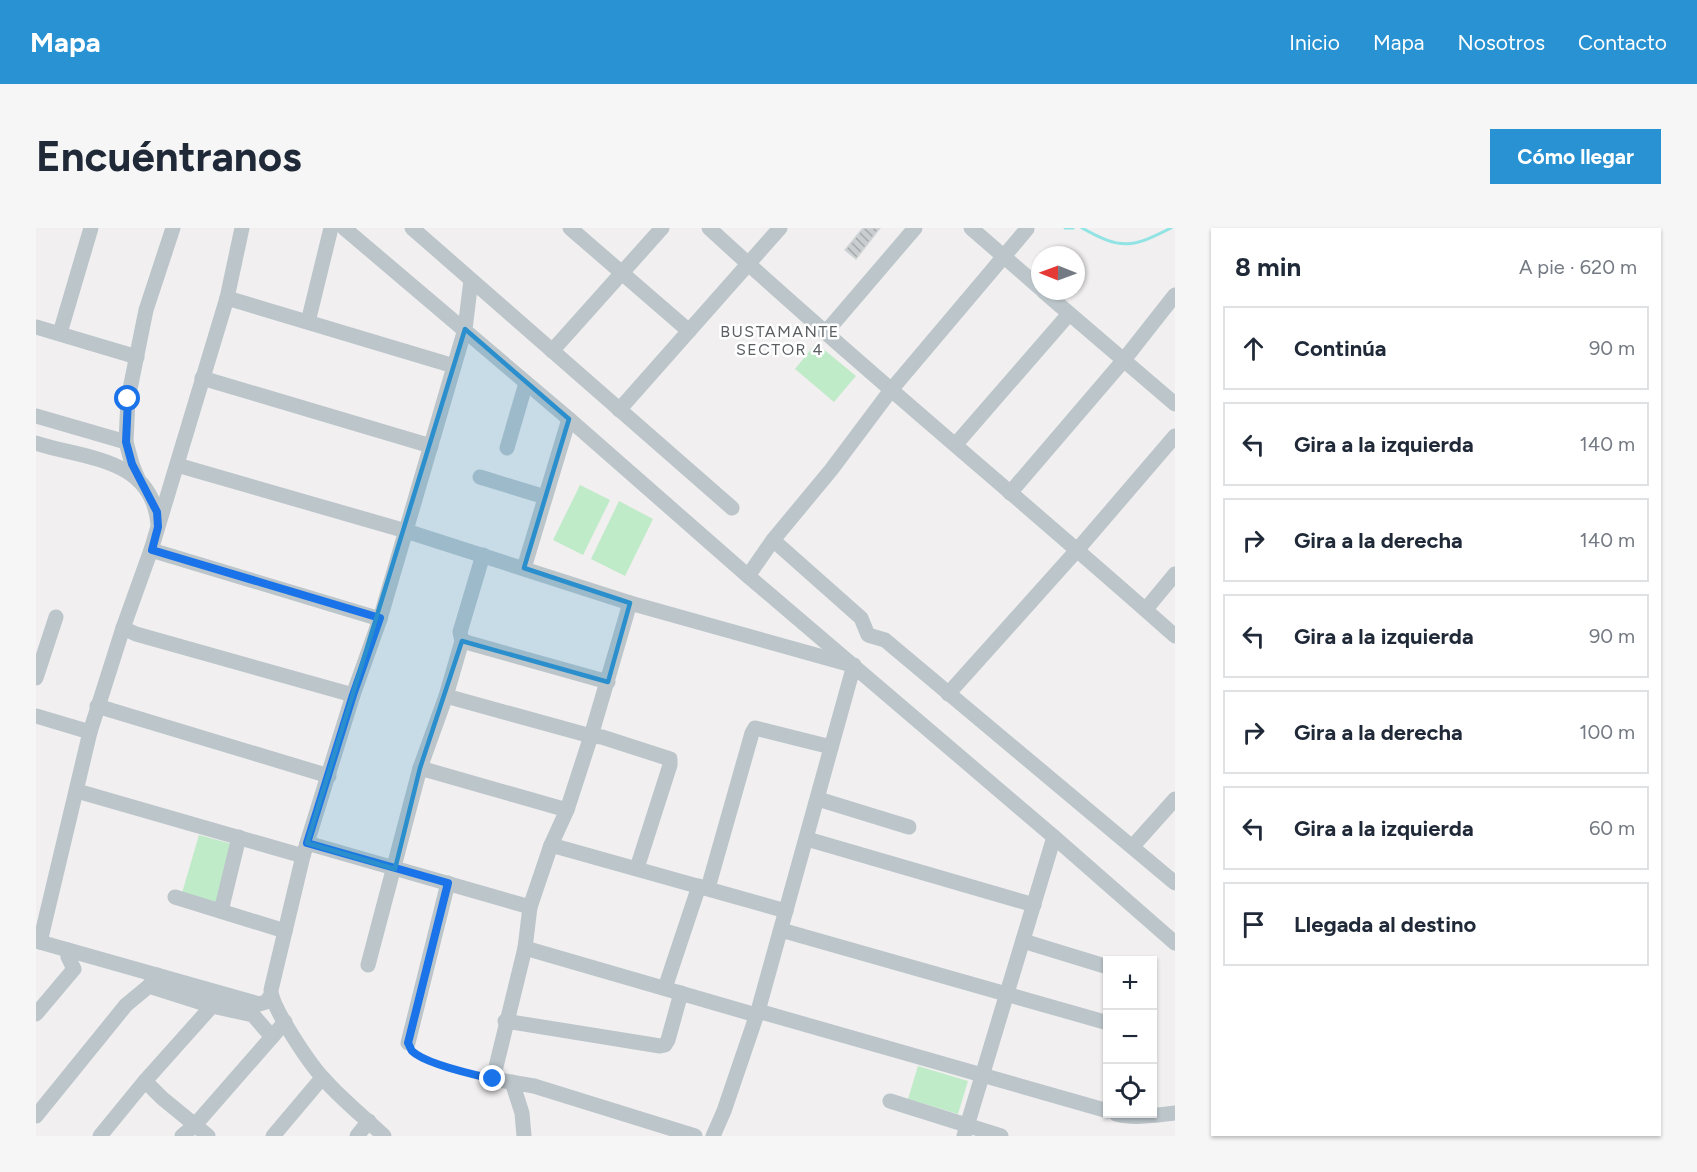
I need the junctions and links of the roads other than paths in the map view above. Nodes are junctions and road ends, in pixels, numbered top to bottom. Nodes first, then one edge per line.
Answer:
1 (92, 228) edge
2 (173, 228) edge
3 (242, 228) edge
4 (331, 228) edge
5 (344, 228) edge
6 (412, 228) edge
7 (570, 228) edge
8 (662, 228) edge
9 (709, 228) edge
10 (780, 228) edge
11 (915, 228) edge
12 (971, 228) edge
13 (1027, 229) edge
14 (1004, 255) junction
15 (749, 265) junction
16 (621, 272) junction
17 (471, 280) junction
18 (1031, 280) edge
19 (1175, 295) edge
20 (227, 298) junction
21 (1053, 300) edge
22 (1069, 314) junction
23 (308, 322) junction
24 (36, 327) edge
25 (465, 329) junction
26 (689, 331) junction
27 (826, 332) junction
28 (60, 333) junction
29 (552, 351) junction
30 (137, 357) junction
31 (1123, 361) junction
32 (454, 366) junction
33 (202, 378) junction
34 (526, 383) junction
35 (891, 390) junction
36 (1175, 404) edge
37 (619, 410) junction
38 (36, 416) edge
39 (569, 419) junction
40 (1175, 436) edge
41 (126, 442) junction
42 (36, 443) edge
43 (956, 444) junction
44 (431, 446) junction
45 (507, 448) dead end
46 (177, 465) junction
47 (480, 477) dead end
48 (139, 481) junction
49 (1010, 493) junction
50 (545, 497) junction
51 (732, 508) dead end
52 (158, 527) junction
53 (406, 531) junction
54 (773, 540) junction
55 (1078, 549) junction
56 (152, 550) junction
57 (483, 555) junction
58 (524, 568) junction
59 (1175, 574) edge
60 (748, 576) junction
61 (630, 603) junction
62 (1146, 609) junction
63 (56, 617) dead end
64 (380, 618) junction
65 (123, 628) junction
66 (1175, 636) edge
67 (42, 638) edge
68 (462, 641) junction
69 (854, 665) junction
70 (36, 678) edge
71 (608, 682) junction
72 (948, 694) junction
73 (353, 695) junction
74 (446, 696) junction
75 (98, 706) junction
76 (36, 716) edge
77 (90, 732) junction
78 (591, 736) junction
79 (831, 747) junction
80 (420, 768) junction
81 (329, 776) junction
82 (77, 791) junction
83 (818, 799) junction
84 (1175, 799) edge
85 (567, 810) junction
86 (909, 826) dead end
87 (239, 837) junction
88 (1054, 837) junction
89 (807, 839) junction
90 (551, 845) junction
91 (1133, 846) junction
92 (305, 850) junction
93 (637, 868) junction
94 (395, 869) junction
95 (448, 883) junction
96 (1175, 883) edge
97 (704, 887) junction
98 (175, 897) dead end
99 (1034, 905) junction
100 (530, 907) junction
101 (221, 911) junction
102 (786, 911) junction
103 (781, 930) junction
104 (285, 932) junction
105 (38, 941) edge
106 (1023, 942) junction
107 (1175, 943) edge
108 (525, 948) junction
109 (68, 950) junction
110 (368, 965) dead end
111 (1103, 966) edge
112 (153, 980) junction
113 (665, 988) junction
114 (681, 993) junction
115 (271, 995) junction
116 (1007, 995) junction
117 (212, 1006) junction
118 (757, 1013) junction
119 (36, 1014) edge
120 (506, 1021) junction
121 (285, 1022) junction
122 (1103, 1022) edge
123 (272, 1037) junction
124 (408, 1043) road end
125 (983, 1076) junction
126 (322, 1078) junction
127 (145, 1081) junction
128 (512, 1082) junction
129 (890, 1101) dead end
130 (1103, 1110) edge
131 (1175, 1113) edge
132 (1157, 1114) edge
133 (36, 1116) edge
134 (369, 1121) junction
135 (195, 1125) junction
136 (965, 1131) edge
137 (100, 1136) edge
138 (182, 1136) edge
139 (208, 1136) edge
140 (273, 1136) edge
141 (357, 1136) edge
142 (384, 1136) edge
143 (524, 1136) edge
144 (695, 1136) edge
145 (713, 1136) edge
146 (1001, 1136) edge

1 - 28 street
2 - 30 street
3 - 20 street
4 - 23 street
5 - 25 street
6 - 17 street
7 - 16 street
8 - 16 street
9 - 15 street
10 - 15 street
11 - 27 street
12 - 14 street
13 - 14 street
14 - 18 street
14 - 35 street
15 - 26 street
15 - 27 street
16 - 26 street
16 - 29 street
17 - 25 street
17 - 29 street
19 - 31 street
20 - 23 street
20 - 33 street
21 - 22 street
22 - 31 street
22 - 43 street
23 - 32 street
24 - 28 street
25 - 32 street
25 - 34 street
26 - 37 street
27 - 35 street
28 - 30 street
29 - 37 street
30 - 41 street
31 - 36 street
31 - 49 street
32 - 44 street
33 - 44 street
33 - 46 street
34 - 39 street
34 - 45 street
35 - 43 street
35 - 54 street
37 - 51 street
38 - 41 street
39 - 50 street
39 - 60 street
40 - 55 street
41 - 48 street
42 - 48 street
43 - 49 street
44 - 53 street
46 - 52 street
46 - 53 street
47 - 50 street
48 - 52 street
49 - 55 street
50 - 58 street
52 - 56 street
53 - 57 street
53 - 64 street
54 - 60 street
54 - 72 street
55 - 62 street
55 - 72 street
56 - 64 street
56 - 65 street
57 - 58 street
57 - 68 street
58 - 61 street
59 - 62 street
60 - 69 street
61 - 69 street
61 - 71 street
62 - 66 street
63 - 67 street
64 - 73 street
65 - 73 street
65 - 75 street
67 - 70 street
68 - 71 street
68 - 74 street
69 - 79 street
69 - 88 street
71 - 78 street
72 - 91 street
73 - 81 street
74 - 78 street
74 - 80 street
75 - 77 street
75 - 81 street
76 - 77 street
77 - 82 street
78 - 85 street
78 - 93 street
79 - 83 street
79 - 97 street
80 - 85 street
80 - 94 street
81 - 92 street
82 - 87 street
82 - 105 street
83 - 86 street
83 - 89 street
84 - 91 street
85 - 90 street
87 - 92 street
87 - 101 street
88 - 99 street
88 - 107 street
89 - 99 street
89 - 102 street
90 - 93 street
90 - 100 street
91 - 96 street
92 - 94 street
92 - 104 street
93 - 97 street
94 - 95 street
94 - 110 street
95 - 100 street
95 - 124 street
97 - 102 street
97 - 113 street
98 - 101 street
99 - 106 street
100 - 108 street
101 - 104 street
102 - 103 street
103 - 116 street
103 - 118 street
104 - 115 street
105 - 109 street
106 - 111 street
106 - 116 street
108 - 113 street
108 - 120 street
109 - 112 street
109 - 119 street
112 - 115 street
112 - 117 street
112 - 133 street
113 - 114 street
114 - 118 street
114 - 120 street
115 - 121 street
116 - 122 street
116 - 125 street
117 - 123 street
117 - 127 street
118 - 125 street
118 - 145 street
120 - 128 street
121 - 123 street
121 - 126 street
123 - 135 street
125 - 130 street
125 - 136 street
126 - 134 street
126 - 140 street
127 - 135 street
127 - 137 street
128 - 143 street
128 - 144 street
129 - 136 street
131 - 132 street
134 - 141 street
134 - 142 street
135 - 138 street
135 - 139 street
136 - 146 street

